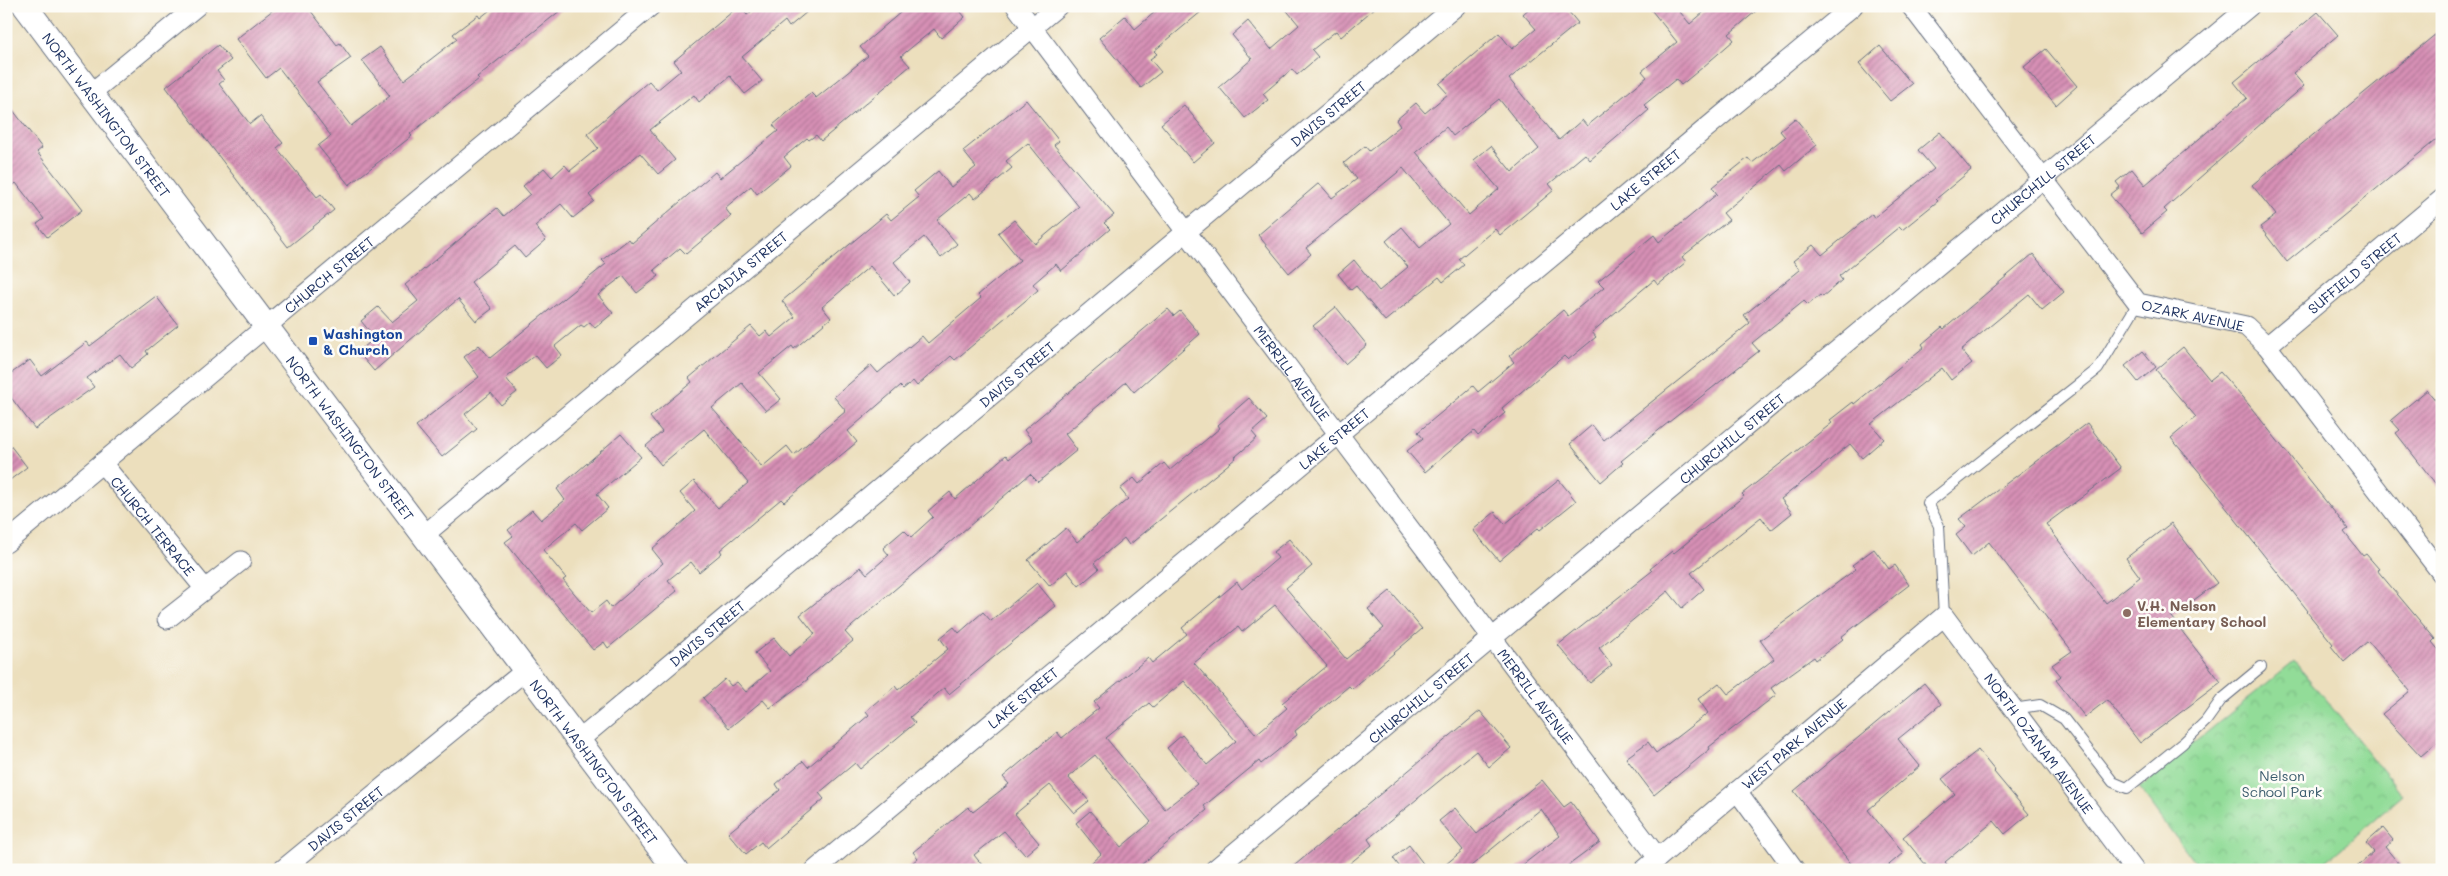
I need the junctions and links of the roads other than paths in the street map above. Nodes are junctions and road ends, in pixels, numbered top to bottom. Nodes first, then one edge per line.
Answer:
1 (25, 6) edge
2 (197, 6) edge
3 (651, 6) edge
4 (1016, 6) edge
5 (1058, 6) edge
6 (1456, 6) edge
7 (1853, 6) edge
8 (1911, 6) edge
9 (2250, 6) edge
10 (1032, 28) junction
11 (91, 94) junction
12 (2043, 178) junction
13 (2442, 200) edge
14 (1185, 232) junction
15 (2138, 304) junction
16 (266, 327) junction
17 (2267, 346) junction
18 (1338, 435) junction
19 (102, 463) junction
20 (424, 535) junction
21 (6, 543) edge
22 (241, 561) dead end
23 (2442, 574) edge
24 (205, 589) junction
25 (1944, 616) junction
26 (167, 619) dead end
27 (1492, 637) junction
28 (2261, 667) dead end
29 (526, 670) junction
30 (2014, 709) junction
31 (578, 741) junction
32 (1737, 791) junction
33 (1658, 858) junction
34 (282, 870) edge
35 (676, 870) edge
36 (815, 870) edge
37 (1214, 870) edge
38 (1644, 870) edge
39 (1795, 870) edge
40 (2134, 870) edge

1 - 11 street, NORTH WASHINGTON STREET
2 - 11 street
3 - 16 street, CHURCH STREET
4 - 10 street, MERRILL AVENUE
5 - 10 street, ARCADIA STREET
6 - 14 street, DAVIS STREET
7 - 18 street, LAKE STREET
8 - 12 street, OZARK AVENUE
9 - 12 street, CHURCHILL STREET
10 - 14 street, MERRILL AVENUE
10 - 20 street, ARCADIA STREET
11 - 16 street, NORTH WASHINGTON STREET
12 - 15 street, OZARK AVENUE
12 - 27 street, CHURCHILL STREET
13 - 17 street, SUFFIELD STREET
14 - 18 street, MERRILL AVENUE
14 - 31 street, DAVIS STREET
15 - 17 street, OZARK AVENUE
15 - 25 lane
16 - 19 street, CHURCH STREET
16 - 20 street, NORTH WASHINGTON STREET
17 - 23 street, OZARK AVENUE
18 - 27 street, MERRILL AVENUE
18 - 36 street, LAKE STREET
19 - 21 street, CHURCH STREET
19 - 24 street, CHURCH TERRACE
20 - 29 street, NORTH WASHINGTON STREET
22 - 24 street
24 - 26 street
25 - 30 street, NORTH OZANAM AVENUE
25 - 32 street, WEST PARK AVENUE
27 - 33 street, MERRILL AVENUE
27 - 37 street, CHURCHILL STREET
28 - 30 lane
29 - 31 street, NORTH WASHINGTON STREET
29 - 34 street, DAVIS STREET
30 - 40 street, NORTH OZANAM AVENUE
31 - 35 street, NORTH WASHINGTON STREET
32 - 33 street, WEST PARK AVENUE
32 - 39 street
33 - 38 street, WEST PARK AVENUE

